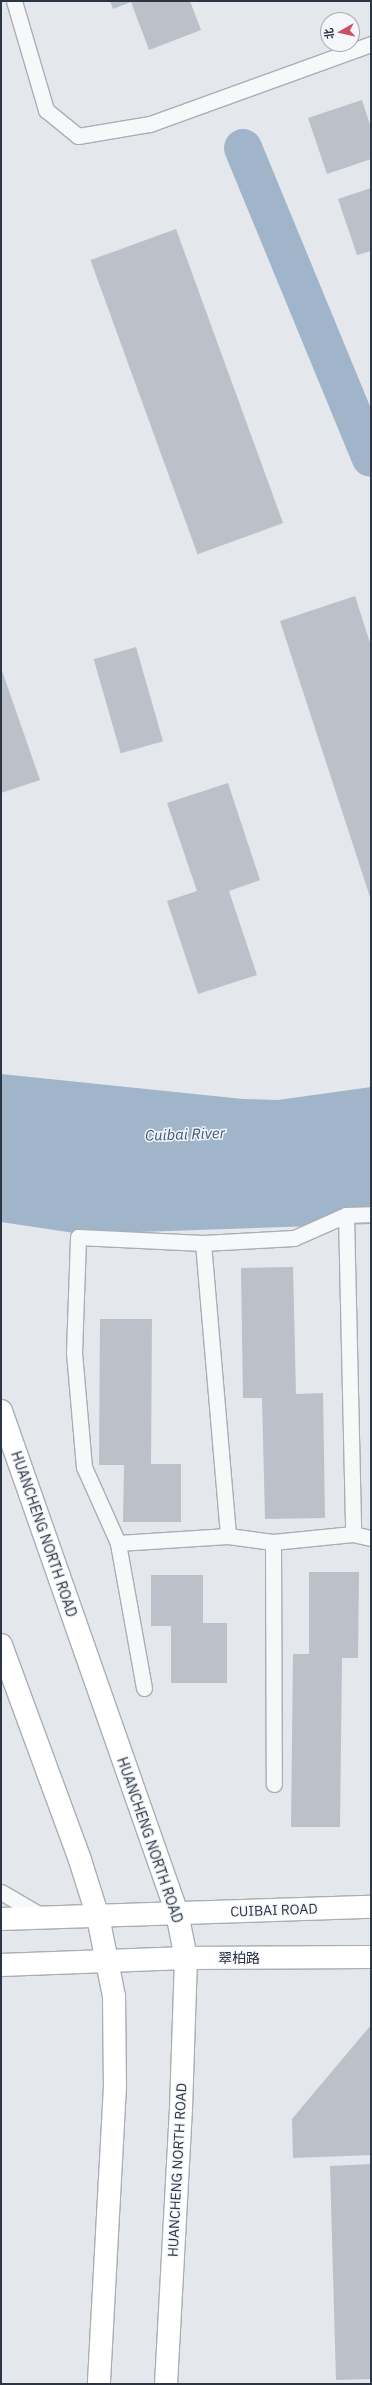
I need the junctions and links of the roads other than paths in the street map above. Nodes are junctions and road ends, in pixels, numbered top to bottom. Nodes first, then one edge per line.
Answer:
1 (14, 1) edge
2 (371, 44) edge
3 (371, 1214) edge
4 (346, 1215) junction
5 (203, 1243) junction
6 (1, 1411) edge
7 (353, 1534) junction
8 (228, 1536) junction
9 (371, 1538) edge
10 (273, 1542) junction
11 (118, 1543) junction
12 (1, 1645) edge
13 (144, 1688) dead end
14 (274, 1784) dead end
15 (1, 1892) edge
16 (371, 1907) edge
17 (177, 1913) junction
18 (98, 1917) junction
19 (47, 1918) junction
20 (1, 1919) edge
21 (371, 1957) edge
22 (186, 1958) junction
23 (107, 1961) junction
24 (1, 1965) edge
25 (99, 2384) edge
26 (166, 2384) edge

1 - 2 lane
3 - 4 lane
4 - 5 lane
4 - 7 lane
5 - 8 lane
5 - 11 lane
6 - 17 main road, HUANCHENG NORTH ROAD
7 - 9 lane
7 - 10 lane
8 - 10 lane
8 - 11 lane
10 - 14 lane
11 - 13 lane
12 - 18 main road
15 - 19 lane
16 - 17 main road, CUIBAI ROAD
17 - 18 main road, CUIBAI ROAD
17 - 22 main road, HUANCHENG NORTH ROAD
18 - 19 main road, CUIBAI ROAD
18 - 23 main road
19 - 20 main road, CUIBAI ROAD
21 - 22 main road, 翠柏路
22 - 23 main road, 翠柏路
22 - 26 main road, HUANCHENG NORTH ROAD
23 - 24 main road, 翠柏路
23 - 25 main road

